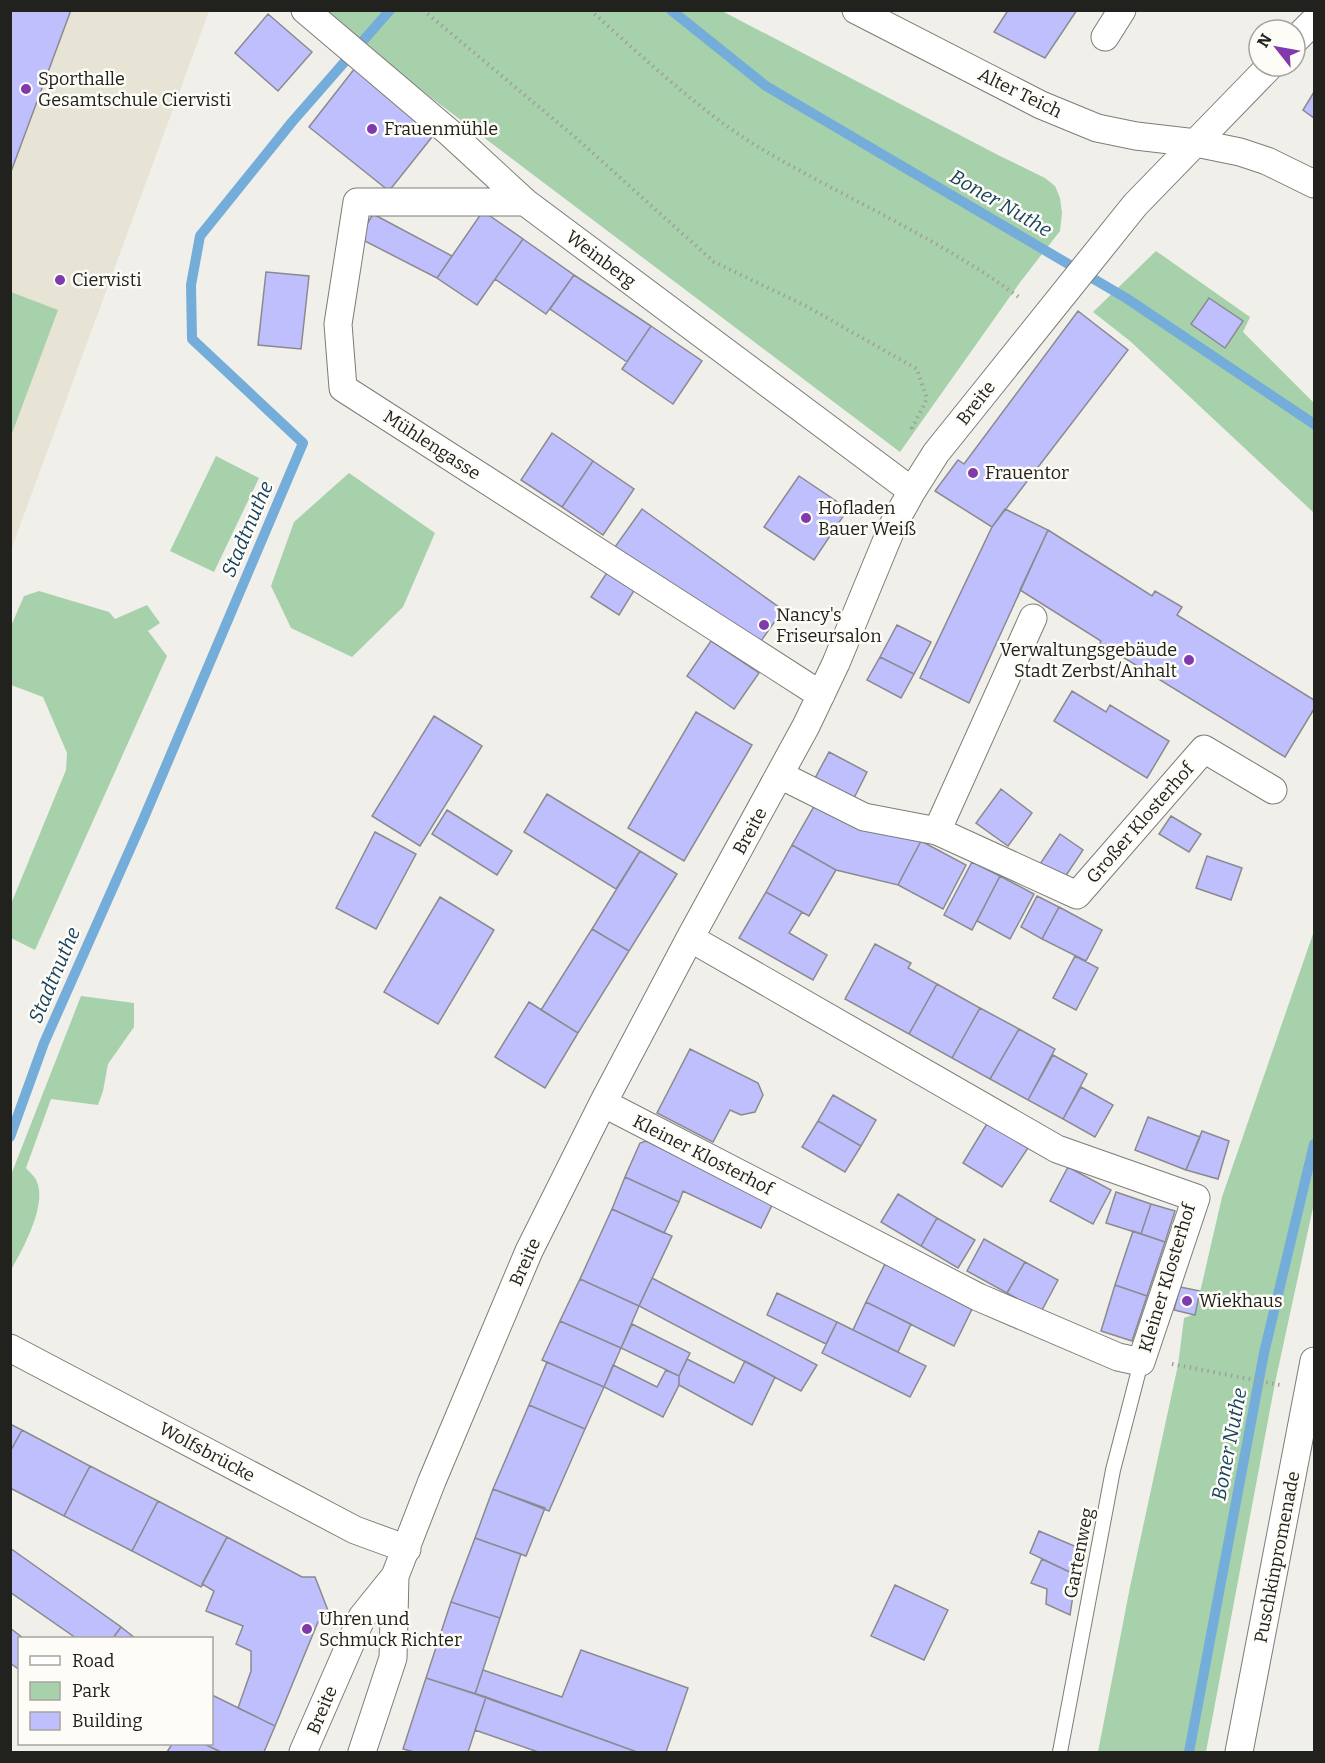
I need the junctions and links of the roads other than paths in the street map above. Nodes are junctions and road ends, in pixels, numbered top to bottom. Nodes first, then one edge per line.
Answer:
1 (305, 10) edge
2 (856, 10) edge
3 (1122, 10) edge
4 (1106, 37) dead end
5 (1258, 78) edge
6 (1196, 143) junction
7 (1314, 184) edge
8 (525, 202) junction
9 (912, 491) junction
10 (1033, 618) dead end
11 (821, 695) junction
12 (780, 775) junction
13 (1273, 790) dead end
14 (937, 831) junction
15 (690, 938) junction
16 (603, 1102) junction
17 (10, 1348) edge
18 (1314, 1361) edge
19 (1141, 1362) junction
20 (407, 1549) junction
21 (395, 1576) junction
22 (303, 1752) edge
23 (362, 1752) edge
24 (1060, 1752) edge
25 (1239, 1752) edge

1 - 8 street, Weinberg
2 - 6 street, Alter Teich
3 - 4 street
5 - 6 street, Breite
6 - 7 street, Alter Teich
6 - 9 street, Breite
8 - 9 street, Weinberg
8 - 11 street, Mühlengasse
9 - 11 street, Breite
10 - 14 street
11 - 12 street, Breite
12 - 14 street, Großer Klosterhof
12 - 15 street, Breite
13 - 14 street, Großer Klosterhof
15 - 16 street, Breite
15 - 19 street, Kleiner Klosterhof
16 - 19 street, Kleiner Klosterhof
16 - 20 street, Breite
17 - 20 street, Wolfsbrücke
18 - 25 street, Puschkinpromenade
19 - 24 lane, Gartenweg
20 - 21 street, Breite
21 - 22 street, Breite
21 - 23 street, Breite

